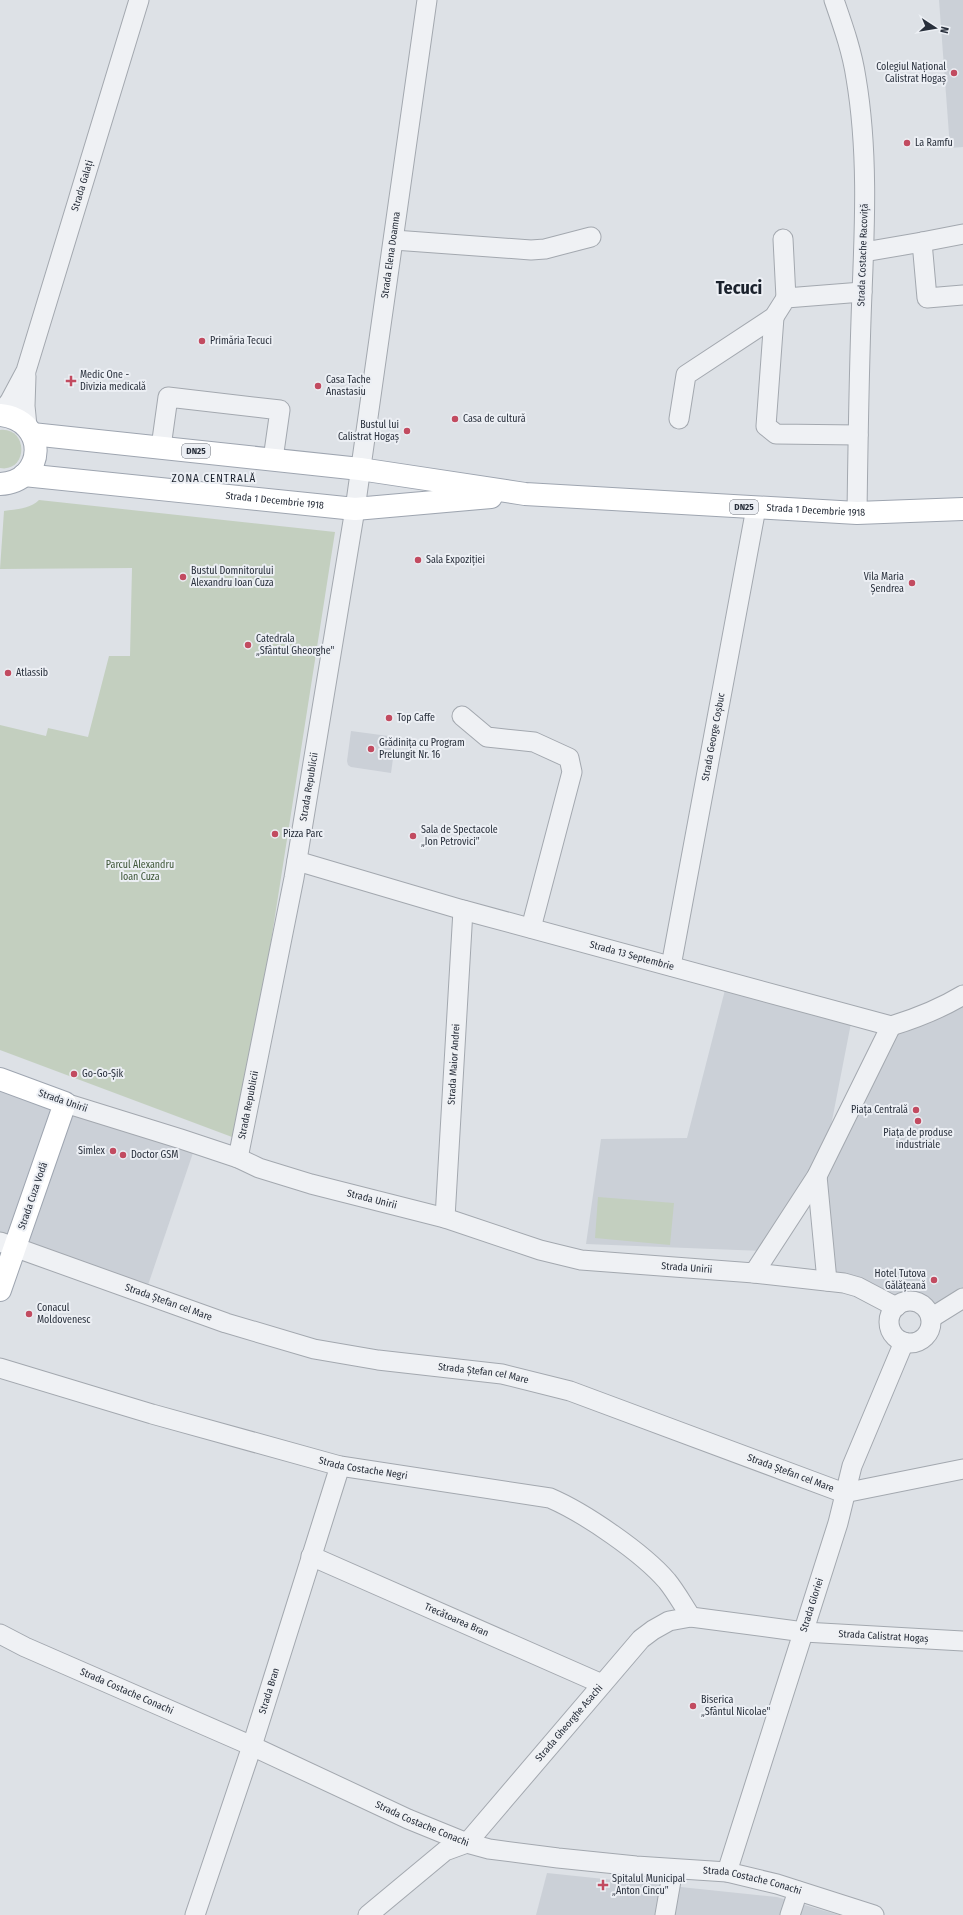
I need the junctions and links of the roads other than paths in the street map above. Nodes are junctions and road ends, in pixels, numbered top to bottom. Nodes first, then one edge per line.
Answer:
1 (139, 0) edge
2 (428, 0) edge
3 (834, 0) edge
4 (963, 234) edge
5 (591, 237) dead end
6 (783, 239) dead end
7 (394, 240) junction
8 (922, 242) junction
9 (864, 252) junction
10 (862, 292) junction
11 (963, 295) edge
12 (786, 298) junction
13 (774, 317) junction
14 (26, 371) junction
15 (0, 414) edge
16 (679, 419) dead end
17 (29, 430) junction
18 (858, 435) junction
19 (161, 447) junction
20 (272, 459) junction
21 (360, 469) junction
22 (24, 475) junction
23 (0, 484) edge
24 (525, 494) junction
25 (756, 508) junction
26 (963, 509) edge
27 (355, 510) junction
28 (857, 513) junction
29 (462, 716) dead end
30 (297, 861) junction
31 (463, 910) junction
32 (531, 928) junction
33 (671, 966) junction
34 (963, 995) edge
35 (891, 1026) junction
36 (0, 1079) edge
37 (65, 1103) junction
38 (238, 1158) junction
39 (817, 1176) junction
40 (445, 1218) junction
41 (8, 1244) edge
42 (754, 1273) junction
43 (826, 1281) junction
44 (0, 1290) edge
45 (963, 1298) edge
46 (896, 1307) junction
47 (931, 1318) junction
48 (904, 1342) junction
49 (0, 1368) edge
50 (340, 1466) junction
51 (963, 1469) edge
52 (844, 1493) junction
53 (311, 1556) junction
54 (691, 1617) junction
55 (804, 1632) junction
56 (0, 1634) edge
57 (963, 1641) edge
58 (602, 1684) junction
59 (252, 1746) junction
60 (467, 1843) junction
61 (673, 1869) junction
62 (727, 1872) junction
63 (798, 1891) junction
64 (854, 1912) edge
65 (195, 1915) edge
66 (368, 1915) edge
67 (665, 1915) edge
68 (790, 1915) edge
69 (874, 1915) edge

1 - 14 street, Strada Galați
2 - 7 street, Strada Elena Doamna
3 - 9 street, Strada Costache Racoviță
4 - 8 street
5 - 7 street
6 - 12 street
7 - 21 street, Strada Elena Doamna
8 - 9 street
8 - 11 street
9 - 10 street, Strada Costache Racoviță
10 - 12 street
10 - 18 street, Strada Costache Racoviță
12 - 13 street
13 - 16 street
13 - 18 street
14 - 15 street, Strada Galați
14 - 17 street, Strada Galați
15 - 17 main road, DN25
17 - 19 main road, Strada 1 Decembrie 1918 / DN25
17 - 22 main road
18 - 28 street, Strada Costache Racoviță
19 - 20 main road, Strada 1 Decembrie 1918 / DN25
19 - 20 street
20 - 21 main road, Strada 1 Decembrie 1918 / DN25
21 - 24 main road, Strada 1 Decembrie 1918 / DN25
21 - 27 street, Strada Elena Doamna
22 - 23 main road, DN25
22 - 27 main road, Strada 1 Decembrie 1918 / DN25
24 - 25 main road, Strada 1 Decembrie 1918 / DN25
24 - 27 main road, Strada 1 Decembrie 1918 / DN25
25 - 28 main road, Strada 1 Decembrie 1918 / DN25
25 - 33 street, Strada George Coșbuc
26 - 28 main road, Strada 1 Decembrie 1918 / DN25
27 - 30 street, Strada Republicii
29 - 32 street
30 - 31 street, Strada 13 Septembrie
30 - 38 street, Strada Republicii
31 - 32 street, Strada 13 Septembrie
31 - 40 street, Strada Maior Andrei
32 - 33 street, Strada 13 Septembrie
33 - 35 street, Strada 13 Septembrie
34 - 35 street
35 - 39 street
36 - 37 main road, Strada Unirii
37 - 38 street, Strada Unirii
37 - 41 main road, Strada Cuza Vodă
38 - 40 street, Strada Unirii
39 - 42 street
39 - 43 street
40 - 42 street, Strada Unirii
41 - 44 main road, Strada Cuza Vodă
41 - 52 street, Strada Ștefan cel Mare
42 - 43 street, Strada Unirii
43 - 46 street, Strada Unirii
45 - 47 street
46 - 47 street
46 - 48 street
47 - 48 street
48 - 52 street, Strada Gloriei
49 - 50 street, Strada Costache Negri
50 - 53 street, Strada Bran
50 - 54 street, Strada Costache Negri
51 - 52 street, Strada Ștefan cel Mare
52 - 55 street, Strada Gloriei
53 - 58 street, Trecătoarea Bran
53 - 59 street, Strada Bran
54 - 55 street, Strada Gheorghe Asachi
54 - 58 street, Strada Gheorghe Asachi
55 - 57 street, Strada Calistrat Hogaș
55 - 62 street, Strada Gloriei
56 - 59 street, Strada Costache Conachi
58 - 60 street, Strada Gheorghe Asachi
59 - 60 street, Strada Costache Conachi
59 - 65 street, Strada Bran
60 - 61 street, Strada Costache Conachi
60 - 66 street, Strada Gheorghe Asachi
61 - 62 street, Strada Costache Conachi
61 - 67 street
62 - 63 street, Strada Costache Conachi
63 - 64 street, Strada Costache Conachi
63 - 68 street
64 - 69 street, Strada Costache Conachi

